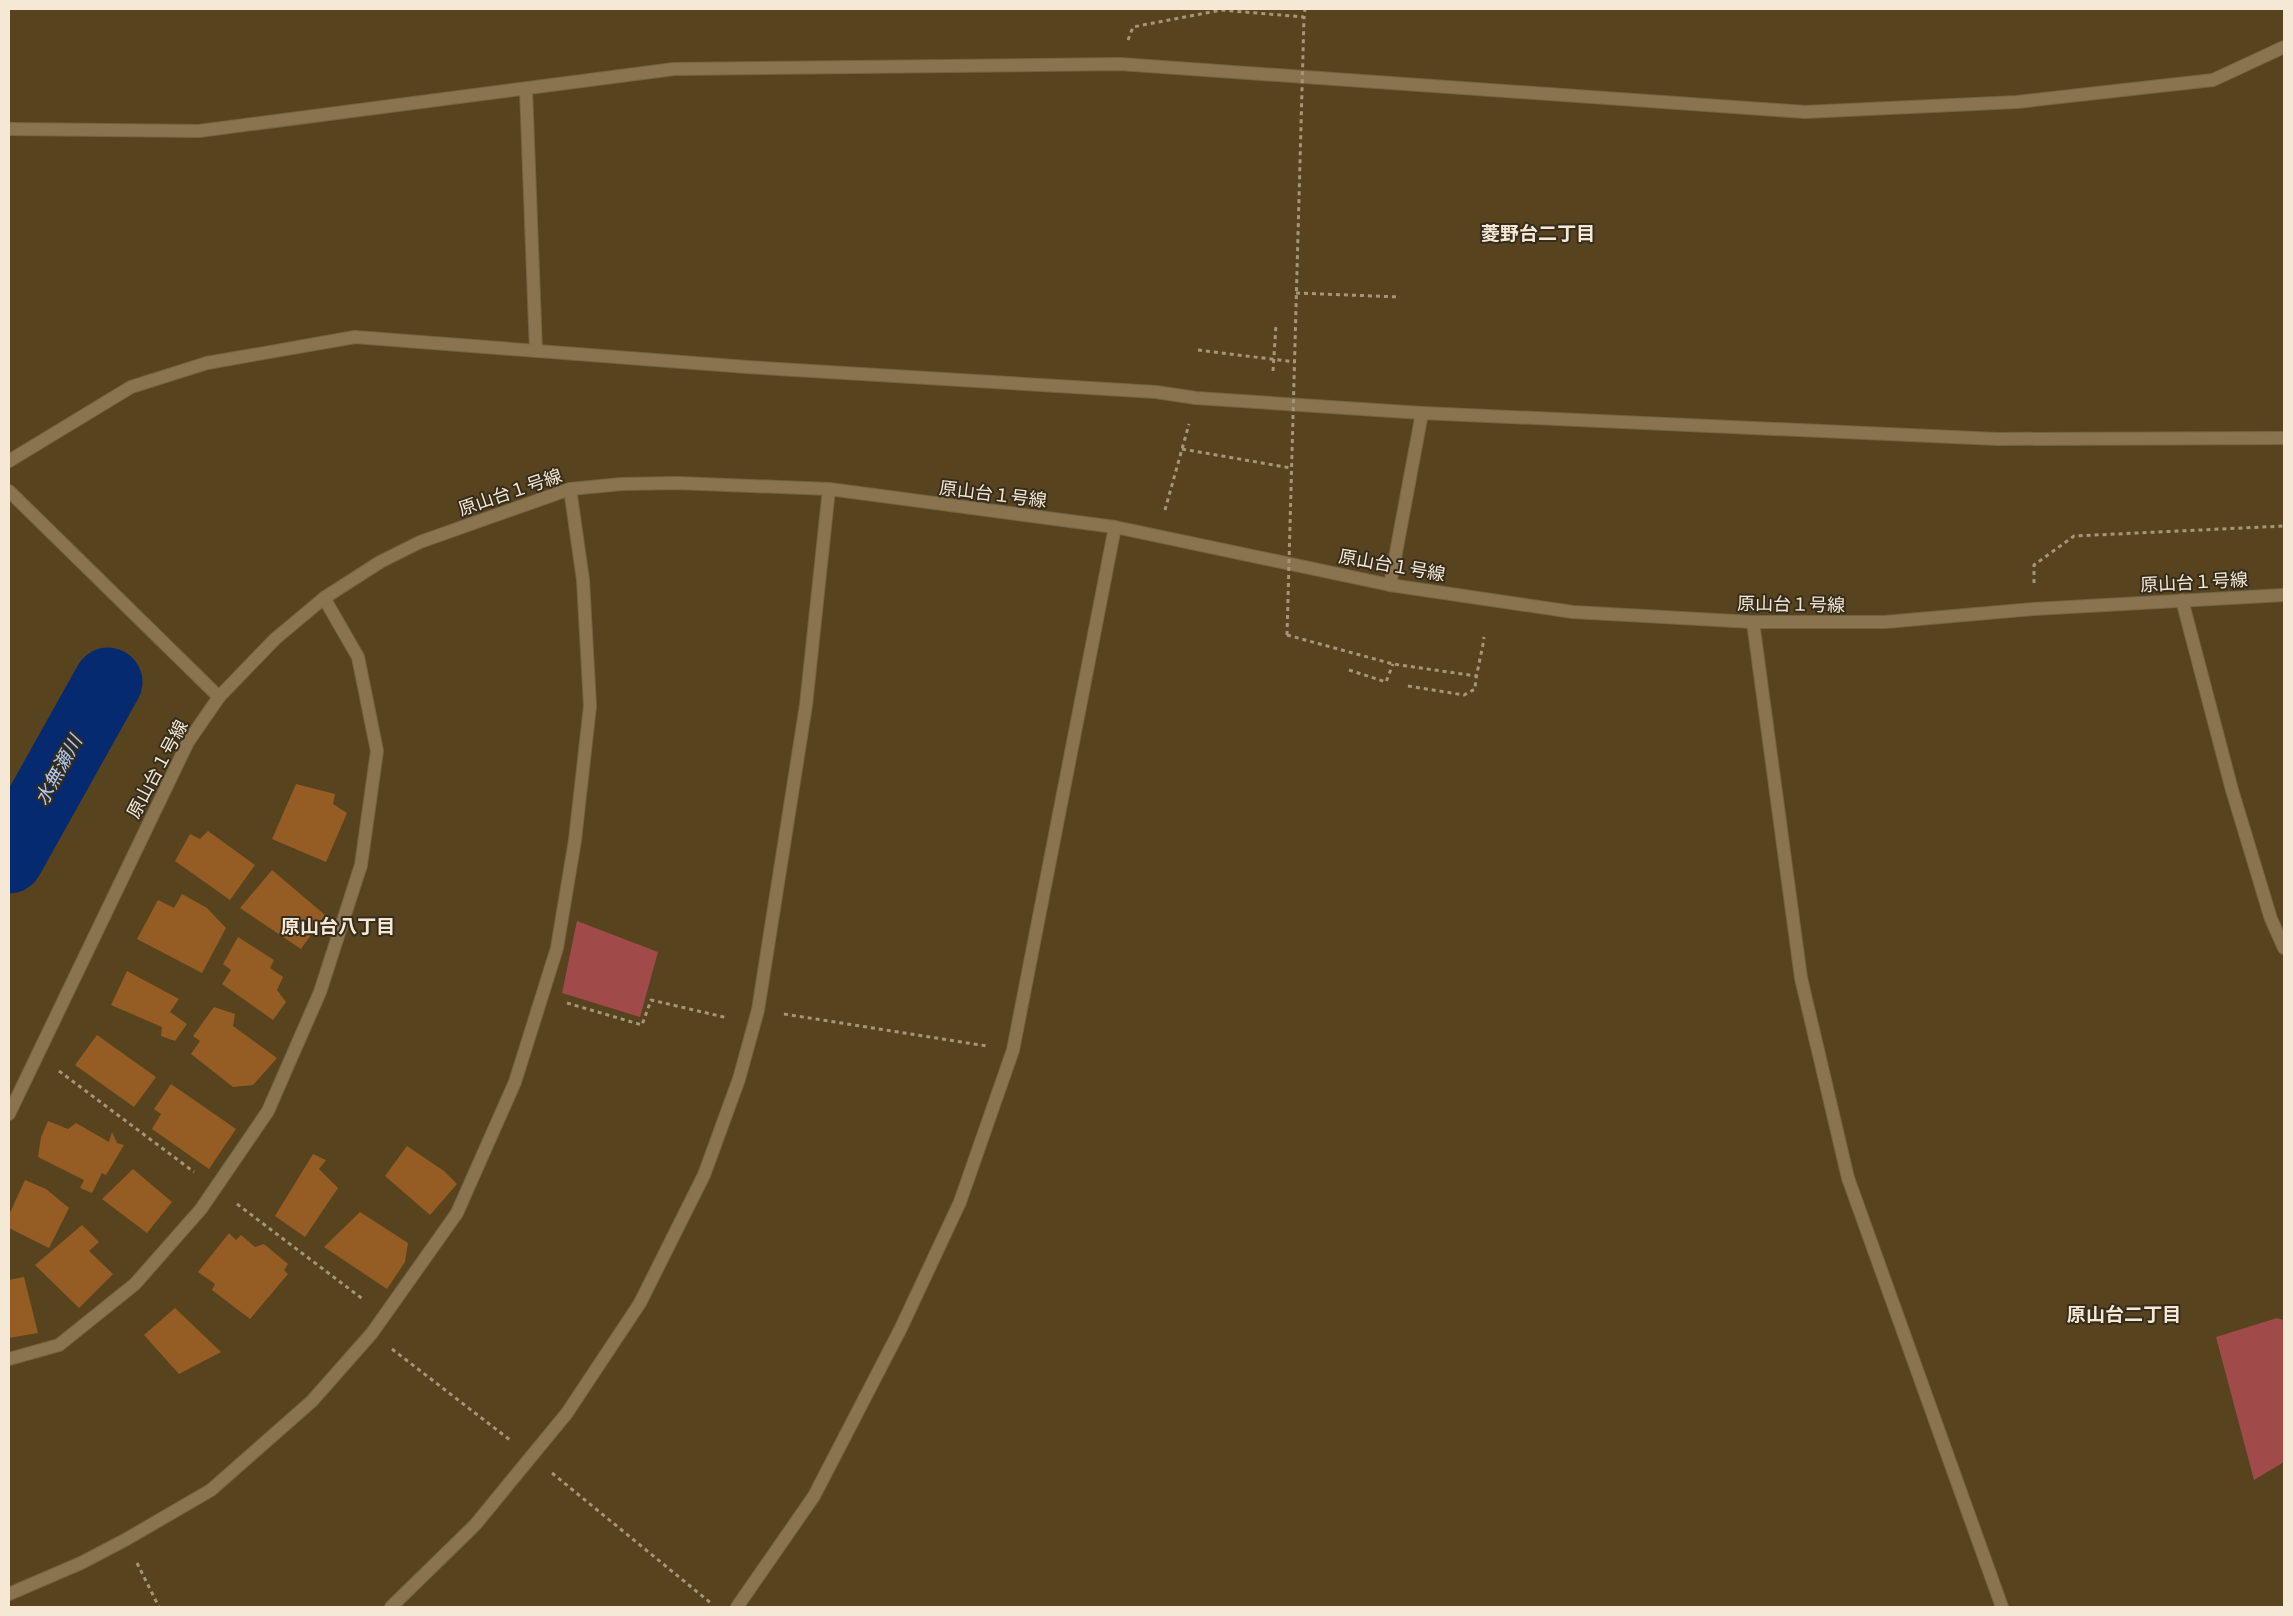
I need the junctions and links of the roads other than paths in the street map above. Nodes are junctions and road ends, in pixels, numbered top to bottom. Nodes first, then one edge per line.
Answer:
1 (2284, 47) edge
2 (526, 90) junction
3 (9, 129) edge
4 (536, 351) junction
5 (1422, 413) junction
6 (2284, 438) edge
7 (9, 461) edge
8 (570, 489) junction
9 (829, 490) junction
10 (9, 491) edge
11 (1115, 527) junction
12 (1390, 584) junction
13 (2284, 595) edge
14 (324, 598) junction
15 (2182, 600) junction
16 (1753, 622) junction
17 (219, 698) junction
18 (2284, 948) edge
19 (9, 1114) edge
20 (9, 1359) edge
21 (9, 1594) edge
22 (391, 1607) edge
23 (738, 1607) edge
24 (2002, 1607) edge

1 - 2 street
2 - 3 street
2 - 4 street
4 - 5 street
4 - 7 street
5 - 6 street
5 - 12 street
8 - 9 street, 原山台１号線
8 - 14 street, 原山台１号線
8 - 21 street
9 - 11 street, 原山台１号線
9 - 22 street
10 - 17 street
11 - 12 street, 原山台１号線
11 - 23 street
12 - 16 street, 原山台１号線
13 - 15 street, 原山台１号線
14 - 17 street, 原山台１号線
14 - 20 street
15 - 16 street, 原山台１号線
15 - 18 street
16 - 24 street
17 - 19 street, 原山台１号線

